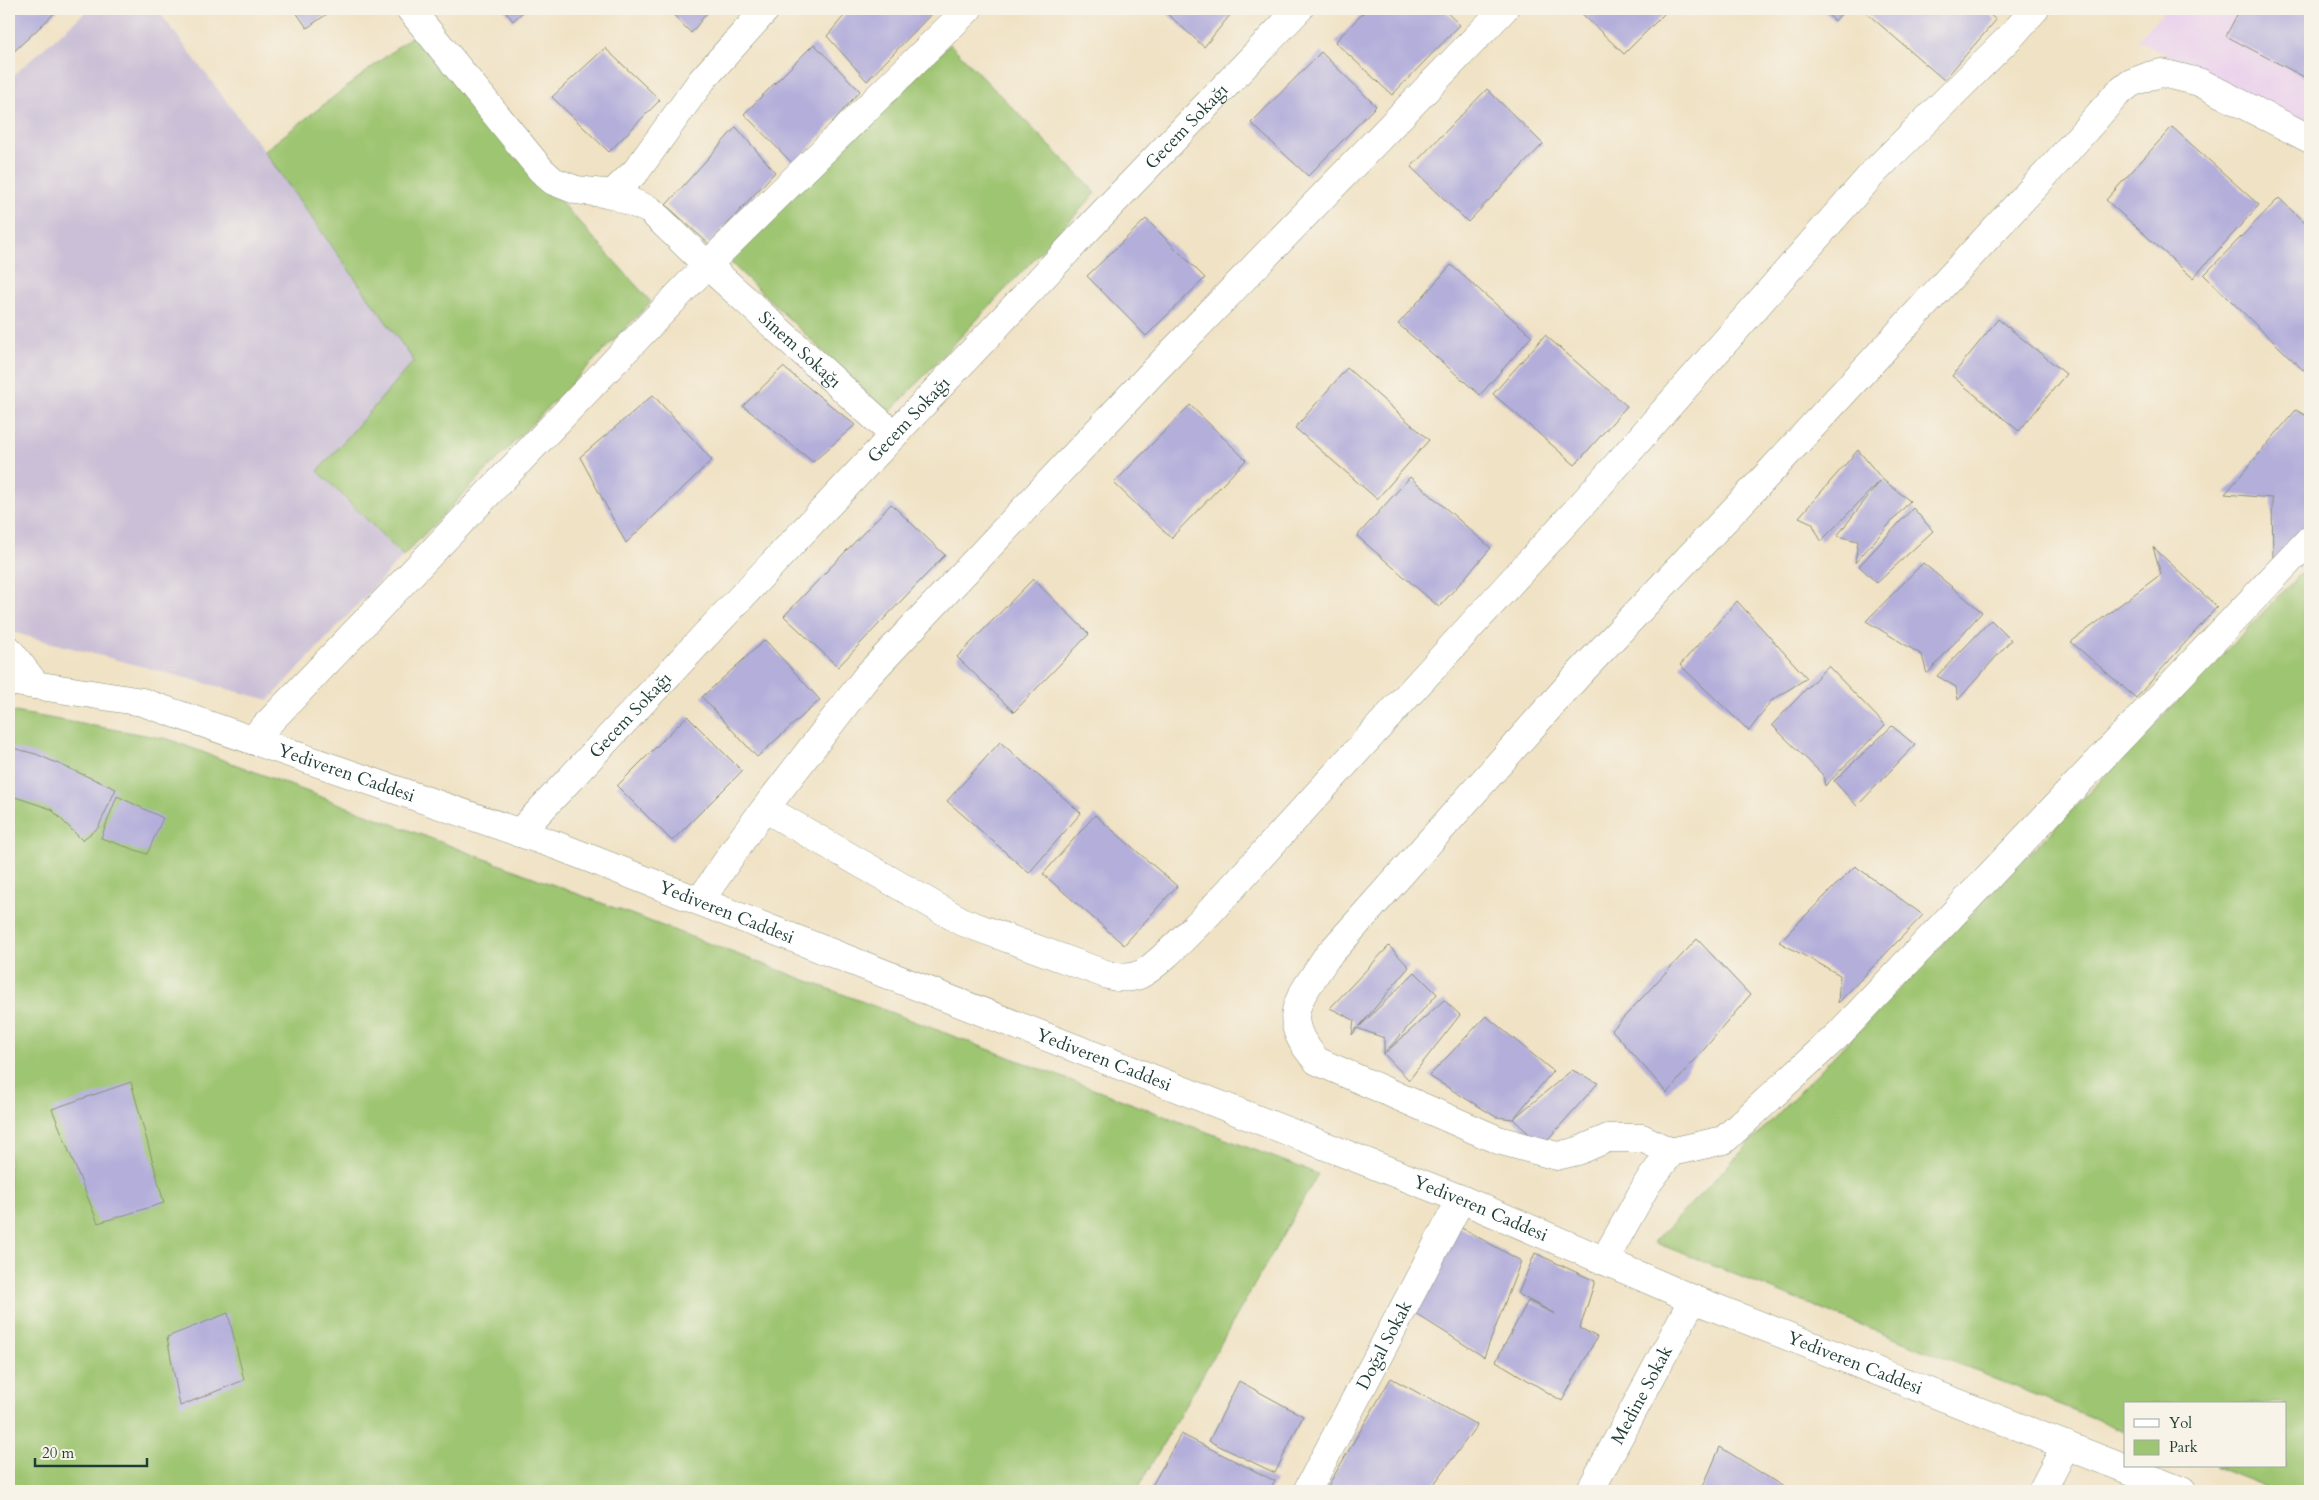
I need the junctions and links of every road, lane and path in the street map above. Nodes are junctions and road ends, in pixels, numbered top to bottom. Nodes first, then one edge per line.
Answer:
1 (410, 9) edge
2 (766, 9) edge
3 (968, 9) edge
4 (1299, 9) edge
5 (1504, 9) edge
6 (2034, 9) edge
7 (2310, 140) edge
8 (612, 194) junction
9 (707, 265) junction
10 (894, 435) junction
11 (2310, 539) edge
12 (9, 650) edge
13 (9, 681) edge
14 (36, 685) junction
15 (252, 740) junction
16 (766, 809) junction
17 (519, 832) junction
18 (700, 901) junction
19 (1670, 1152) junction
20 (1461, 1199) junction
21 (1604, 1261) junction
22 (1693, 1299) junction
23 (2066, 1445) junction
24 (1307, 1491) edge
25 (1590, 1491) edge
26 (2042, 1491) edge
27 (2182, 1491) edge

1 - 8 street, Sinem Sokağı
2 - 8 street
3 - 9 street
4 - 10 street, Gecem Sokağı
5 - 16 street
6 - 16 street
7 - 19 street
8 - 9 street, Sinem Sokağı
9 - 10 street, Sinem Sokağı
9 - 15 street
10 - 17 street, Gecem Sokağı
11 - 19 street
12 - 14 street
13 - 14 street, Yediveren Caddesi
14 - 15 street, Yediveren Caddesi
15 - 17 street, Yediveren Caddesi
16 - 18 street
17 - 18 street, Yediveren Caddesi
18 - 20 street, Yediveren Caddesi
19 - 21 street
20 - 21 street, Yediveren Caddesi
20 - 24 street, Doğal Sokak
21 - 22 street, Yediveren Caddesi
22 - 23 street, Yediveren Caddesi
22 - 25 street, Medine Sokak
23 - 26 street
23 - 27 street, Yediveren Caddesi

